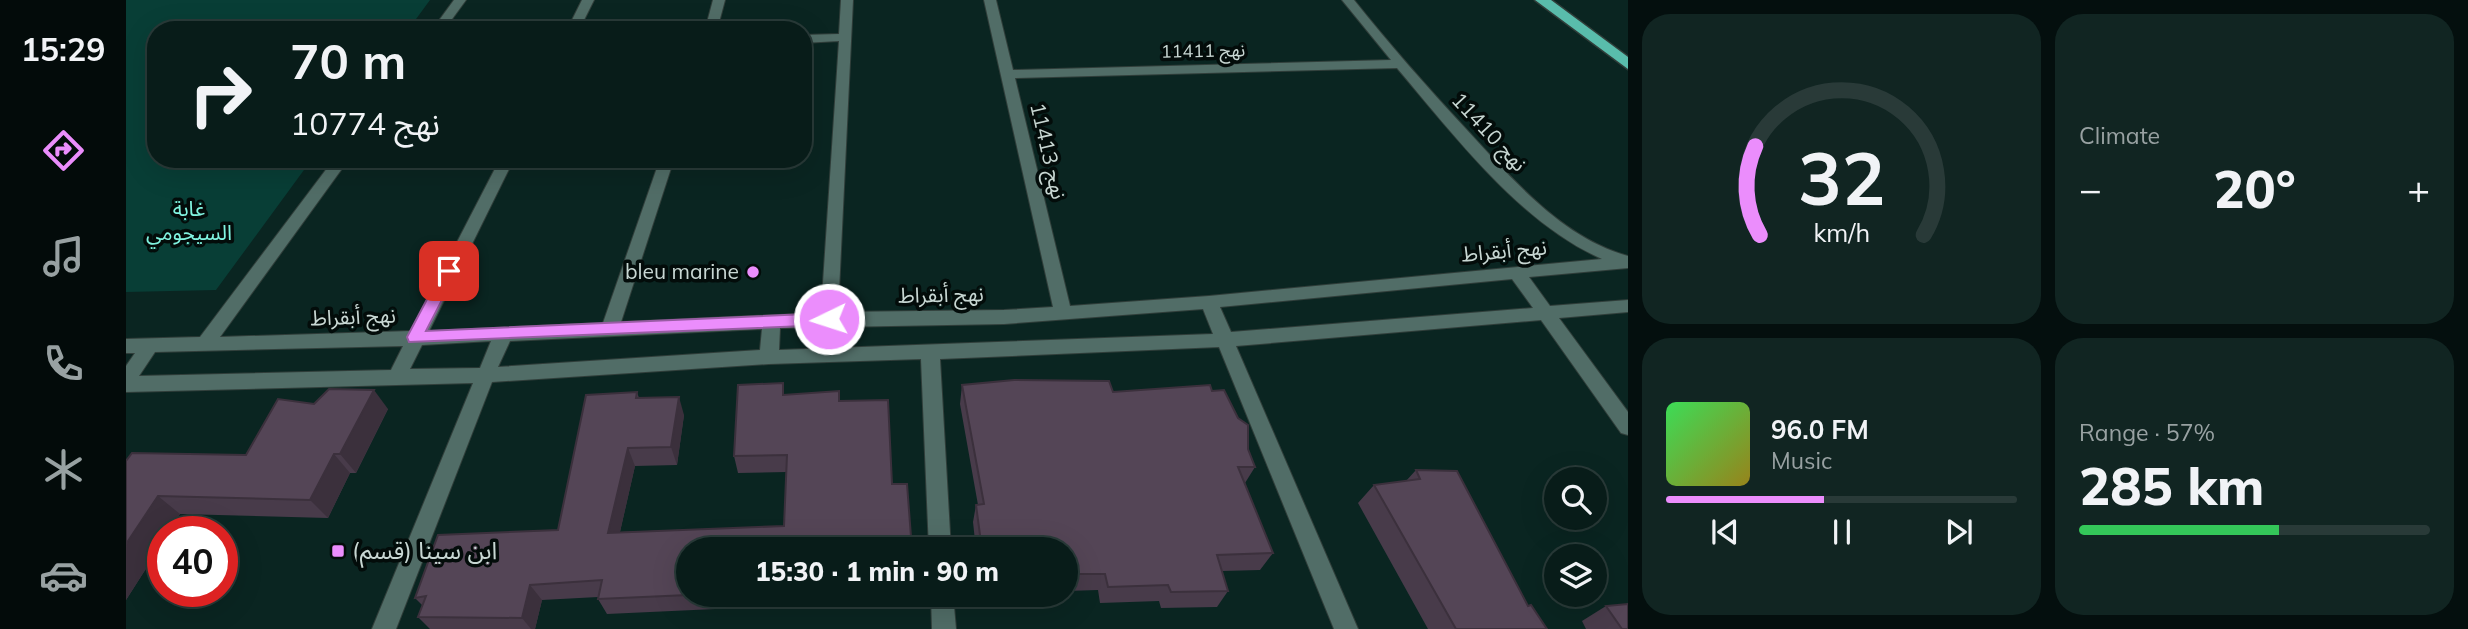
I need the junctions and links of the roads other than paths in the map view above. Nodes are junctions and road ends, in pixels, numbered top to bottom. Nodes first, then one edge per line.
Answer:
1 (460, 0) edge
2 (589, 0) edge
3 (719, 0) edge
4 (848, 0) edge
5 (990, 0) edge
6 (1348, 0) edge
7 (1542, 0) edge
8 (445, 21) edge
9 (578, 21) edge
10 (713, 21) edge
11 (845, 37) junction
12 (812, 39) edge
13 (1398, 64) junction
14 (1628, 64) edge
15 (1008, 74) junction
16 (335, 168) edge
17 (502, 168) edge
18 (664, 168) edge
19 (1627, 262) edge
20 (1517, 273) junction
21 (1209, 302) junction
22 (1628, 306) edge
23 (1063, 312) junction
24 (1546, 312) junction
25 (829, 319) junction
26 (771, 323) junction
27 (610, 329) junction
28 (505, 333) junction
29 (415, 337) junction
30 (1223, 340) junction
31 (206, 343) junction
32 (126, 346) edge
33 (150, 346) junction
34 (930, 352) junction
35 (769, 357) junction
36 (485, 375) junction
37 (396, 377) junction
38 (126, 382) edge
39 (1628, 427) edge
40 (939, 537) edge
41 (943, 607) edge
42 (384, 629) edge
43 (944, 629) edge
44 (1346, 629) edge

1 - 8 street
2 - 9 street
3 - 10 street
4 - 11 street
5 - 15 street, نهج 11413
6 - 13 street, نهج 11410
7 - 14 highway
11 - 12 street
11 - 25 street
13 - 15 street, نهج 11411
13 - 19 street, نهج 11410
15 - 23 street, نهج 11413
16 - 31 street
17 - 29 street
18 - 27 street
19 - 20 street, نهج أبقراط
20 - 21 street, نهج أبقراط
20 - 24 street
21 - 23 street, نهج أبقراط
21 - 30 street
22 - 24 street
23 - 25 street, نهج أبقراط
24 - 30 street
24 - 39 street
25 - 26 street, نهج أبقراط
26 - 27 street, نهج أبقراط
26 - 35 street
27 - 28 street, نهج أبقراط
28 - 29 street, نهج أبقراط
28 - 36 street
29 - 31 street, نهج أبقراط
29 - 37 street
30 - 34 street
30 - 44 street
31 - 33 street, نهج أبقراط
32 - 33 street, نهج أبقراط
33 - 38 street
34 - 35 street
34 - 40 street
35 - 36 street
36 - 37 street
36 - 42 street
37 - 38 street
41 - 43 street

